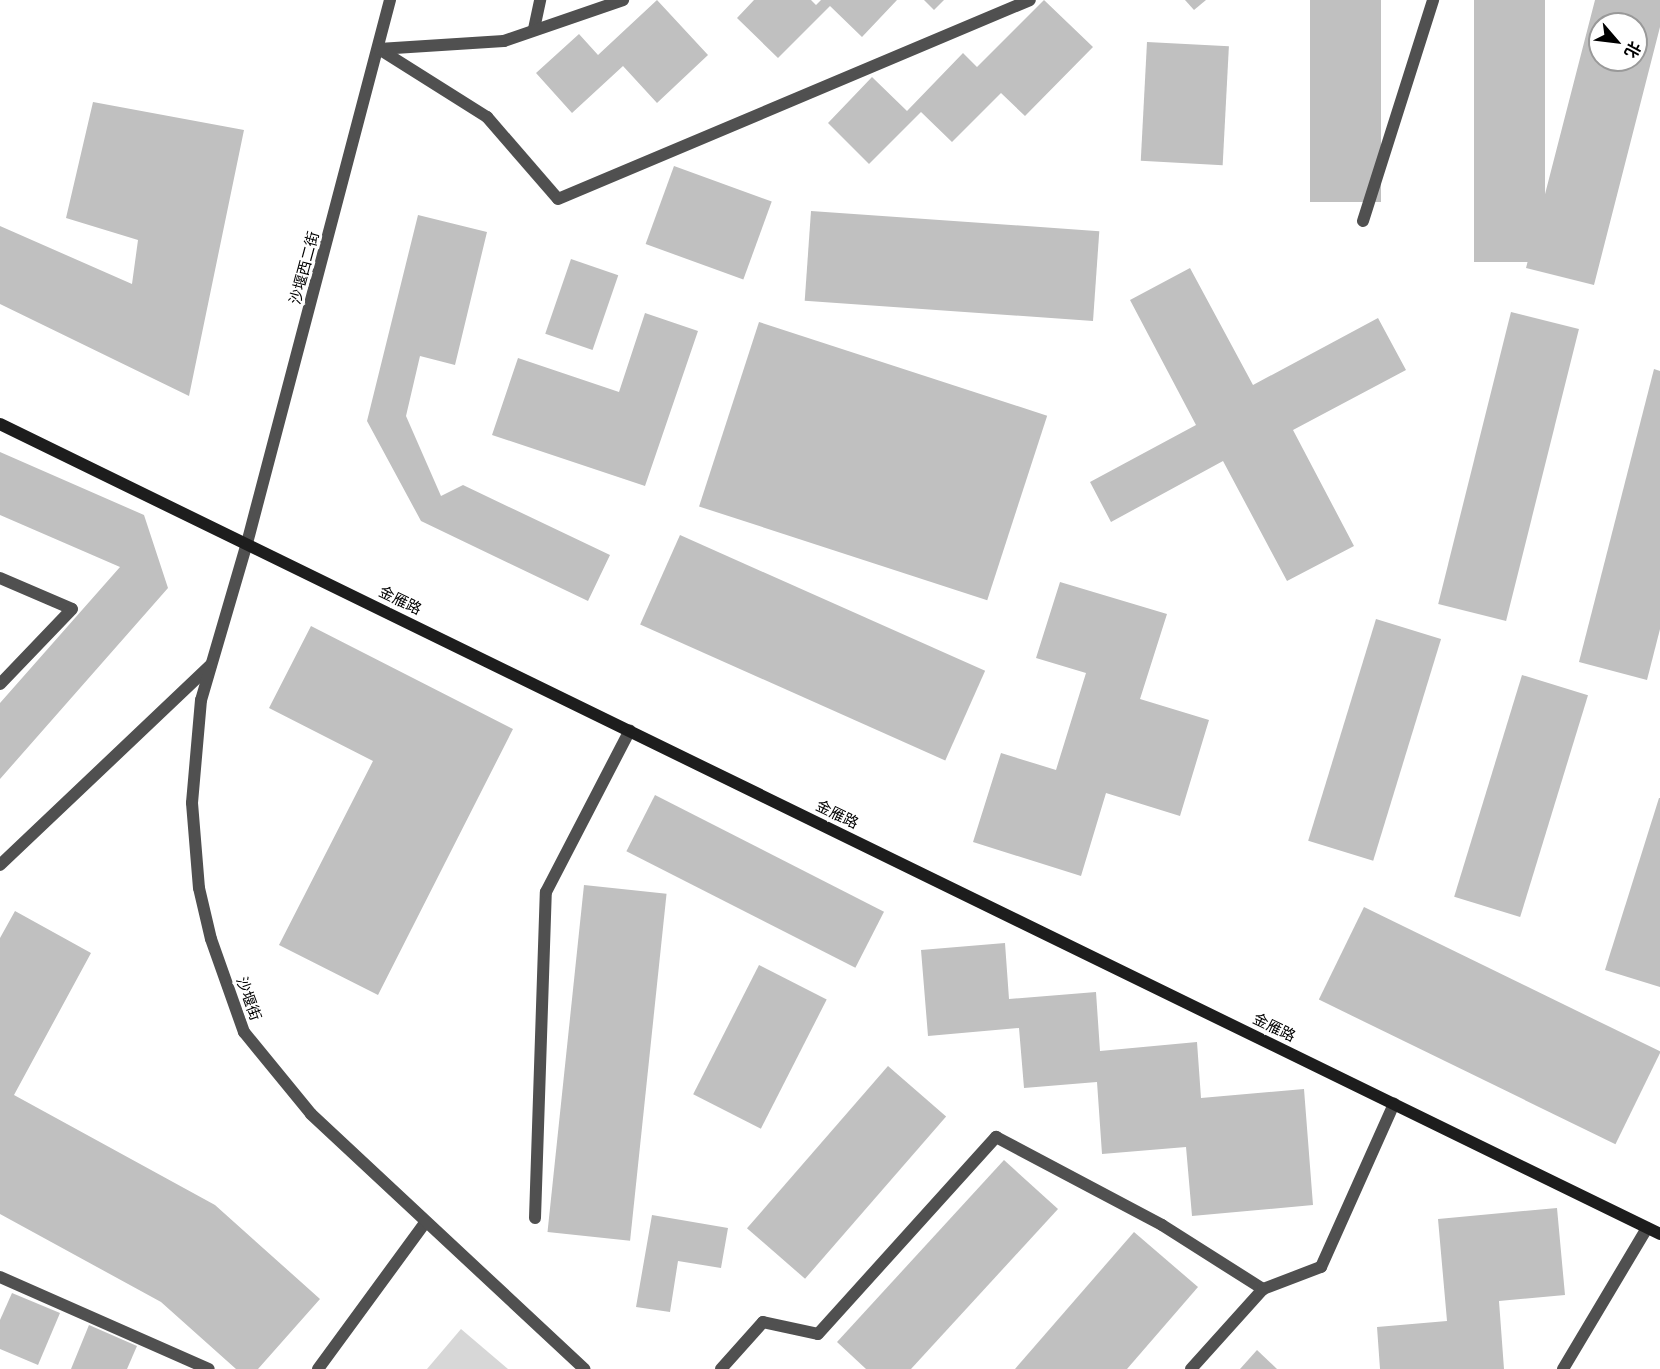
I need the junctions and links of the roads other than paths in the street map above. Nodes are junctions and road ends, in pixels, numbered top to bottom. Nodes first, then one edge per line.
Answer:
1 (390, 0) edge
2 (540, 0) edge
3 (623, 0) edge
4 (1030, 0) edge
5 (1433, 0) edge
6 (534, 29) junction
7 (379, 49) junction
8 (1363, 221) dead end
9 (0, 424) edge
10 (247, 543) junction
11 (0, 578) edge
12 (211, 665) junction
13 (0, 684) edge
14 (630, 730) junction
15 (0, 865) edge
16 (1394, 1104) junction
17 (535, 1218) dead end
18 (424, 1224) junction
19 (1647, 1228) junction
20 (1660, 1234) edge
21 (0, 1277) edge
22 (1263, 1289) junction
23 (209, 1369) edge
24 (318, 1369) edge
25 (584, 1369) edge
26 (721, 1369) edge
27 (1191, 1369) edge
28 (1563, 1369) edge

1 - 7 street, 沙堰西二街
2 - 6 street
3 - 6 street
4 - 7 street
5 - 8 street
6 - 7 street
7 - 10 street, 沙堰西二街
9 - 10 street, 金雁路
10 - 12 street, 沙堰街
10 - 14 street, 金雁路
11 - 13 street
12 - 15 street
12 - 18 street, 沙堰街
14 - 16 street, 金雁路
14 - 17 street
16 - 19 street, 金雁路
16 - 22 street
18 - 24 street
18 - 25 street, 沙堰街
19 - 20 street, 金雁路
19 - 28 street
21 - 23 street
22 - 26 street
22 - 27 street

